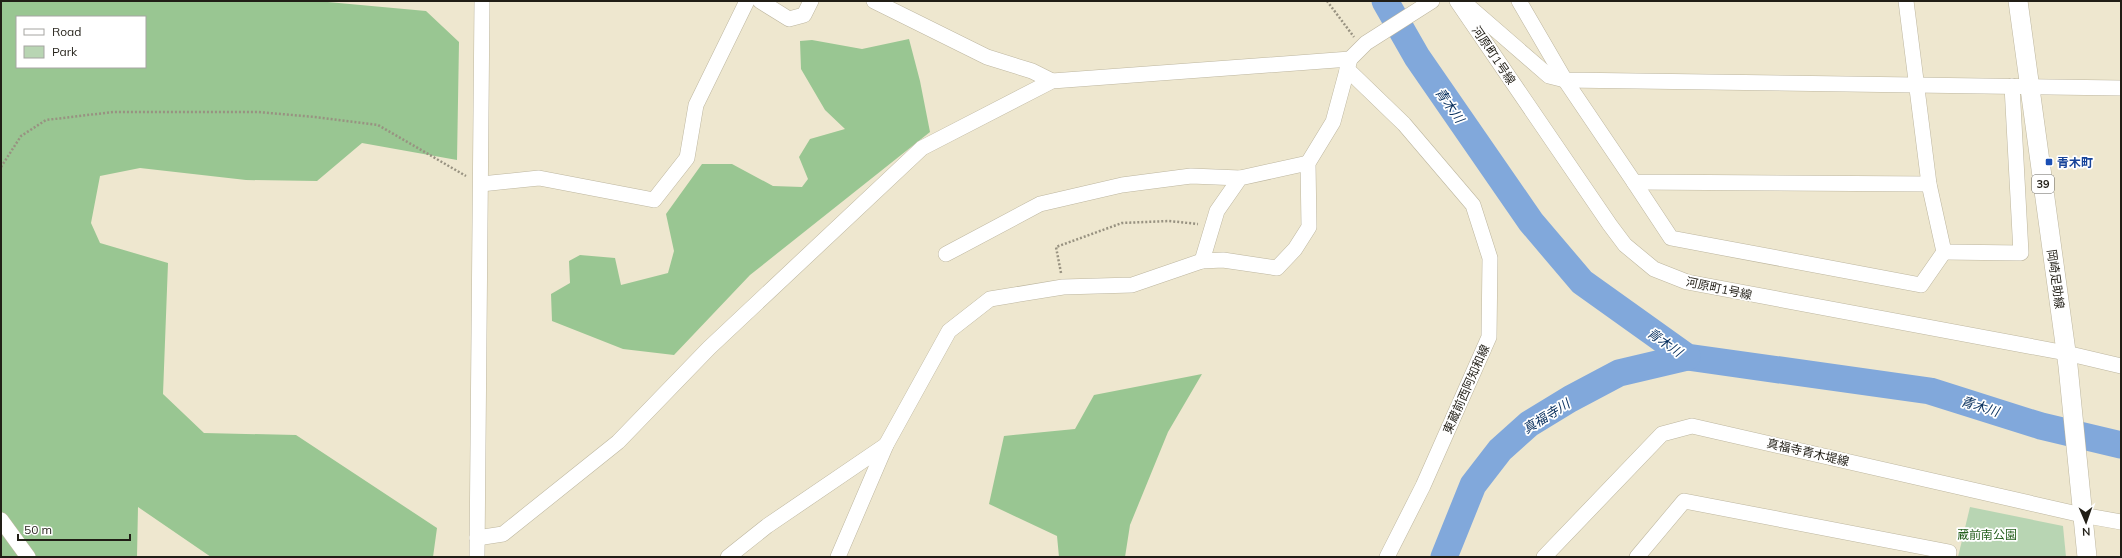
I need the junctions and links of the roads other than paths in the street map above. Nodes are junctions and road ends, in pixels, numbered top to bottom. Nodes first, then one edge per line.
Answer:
1 (482, 1) edge
2 (748, 1) edge
3 (760, 1) edge
4 (811, 1) edge
5 (874, 1) edge
6 (1457, 1) edge
7 (1463, 1) edge
8 (1519, 1) edge
9 (1906, 1) edge
10 (2018, 1) edge
11 (1428, 3) edge
12 (1349, 64) junction
13 (1565, 80) junction
14 (1052, 81) junction
15 (1917, 85) junction
16 (2021, 86) junction
17 (2121, 88) edge
18 (1308, 163) junction
19 (1240, 178) junction
20 (1634, 182) junction
21 (481, 184) junction
22 (1929, 184) junction
23 (1944, 252) junction
24 (946, 254) dead end
25 (1202, 261) junction
26 (2067, 360) junction
27 (2121, 366) edge
28 (886, 445) junction
29 (2082, 506) junction
30 (1, 520) edge
31 (2121, 522) edge
32 (477, 538) junction
33 (28, 557) edge
34 (477, 557) edge
35 (728, 557) edge
36 (838, 557) edge
37 (1387, 557) edge
38 (1544, 557) edge
39 (1637, 557) edge
40 (1948, 557) edge
41 (2086, 557) edge

1 - 21 street
2 - 21 street
3 - 4 street
5 - 14 street
6 - 26 street, 河原町1号線
7 - 13 street
8 - 13 street
9 - 15 street
10 - 16 main road, 岡崎足助線 / 39
11 - 12 street
12 - 14 street
12 - 18 street
12 - 37 street, 東蔵前西阿知和線
13 - 15 street
13 - 20 street
14 - 32 street
15 - 16 street
15 - 22 street
16 - 17 street
16 - 23 street
16 - 26 main road, 岡崎足助線 / 39
18 - 19 street
18 - 25 street
19 - 24 street
19 - 25 street
20 - 22 street
20 - 23 street
21 - 32 street
22 - 23 street
25 - 28 street
26 - 27 street, 河原町1号線
26 - 29 main road, 岡崎足助線 / 39
28 - 35 street
28 - 36 street
29 - 31 street, 真福寺青木堤線
29 - 38 street, 真福寺青木堤線
29 - 41 main road, 岡崎足助線 / 39
30 - 33 street
32 - 34 street
39 - 40 street

